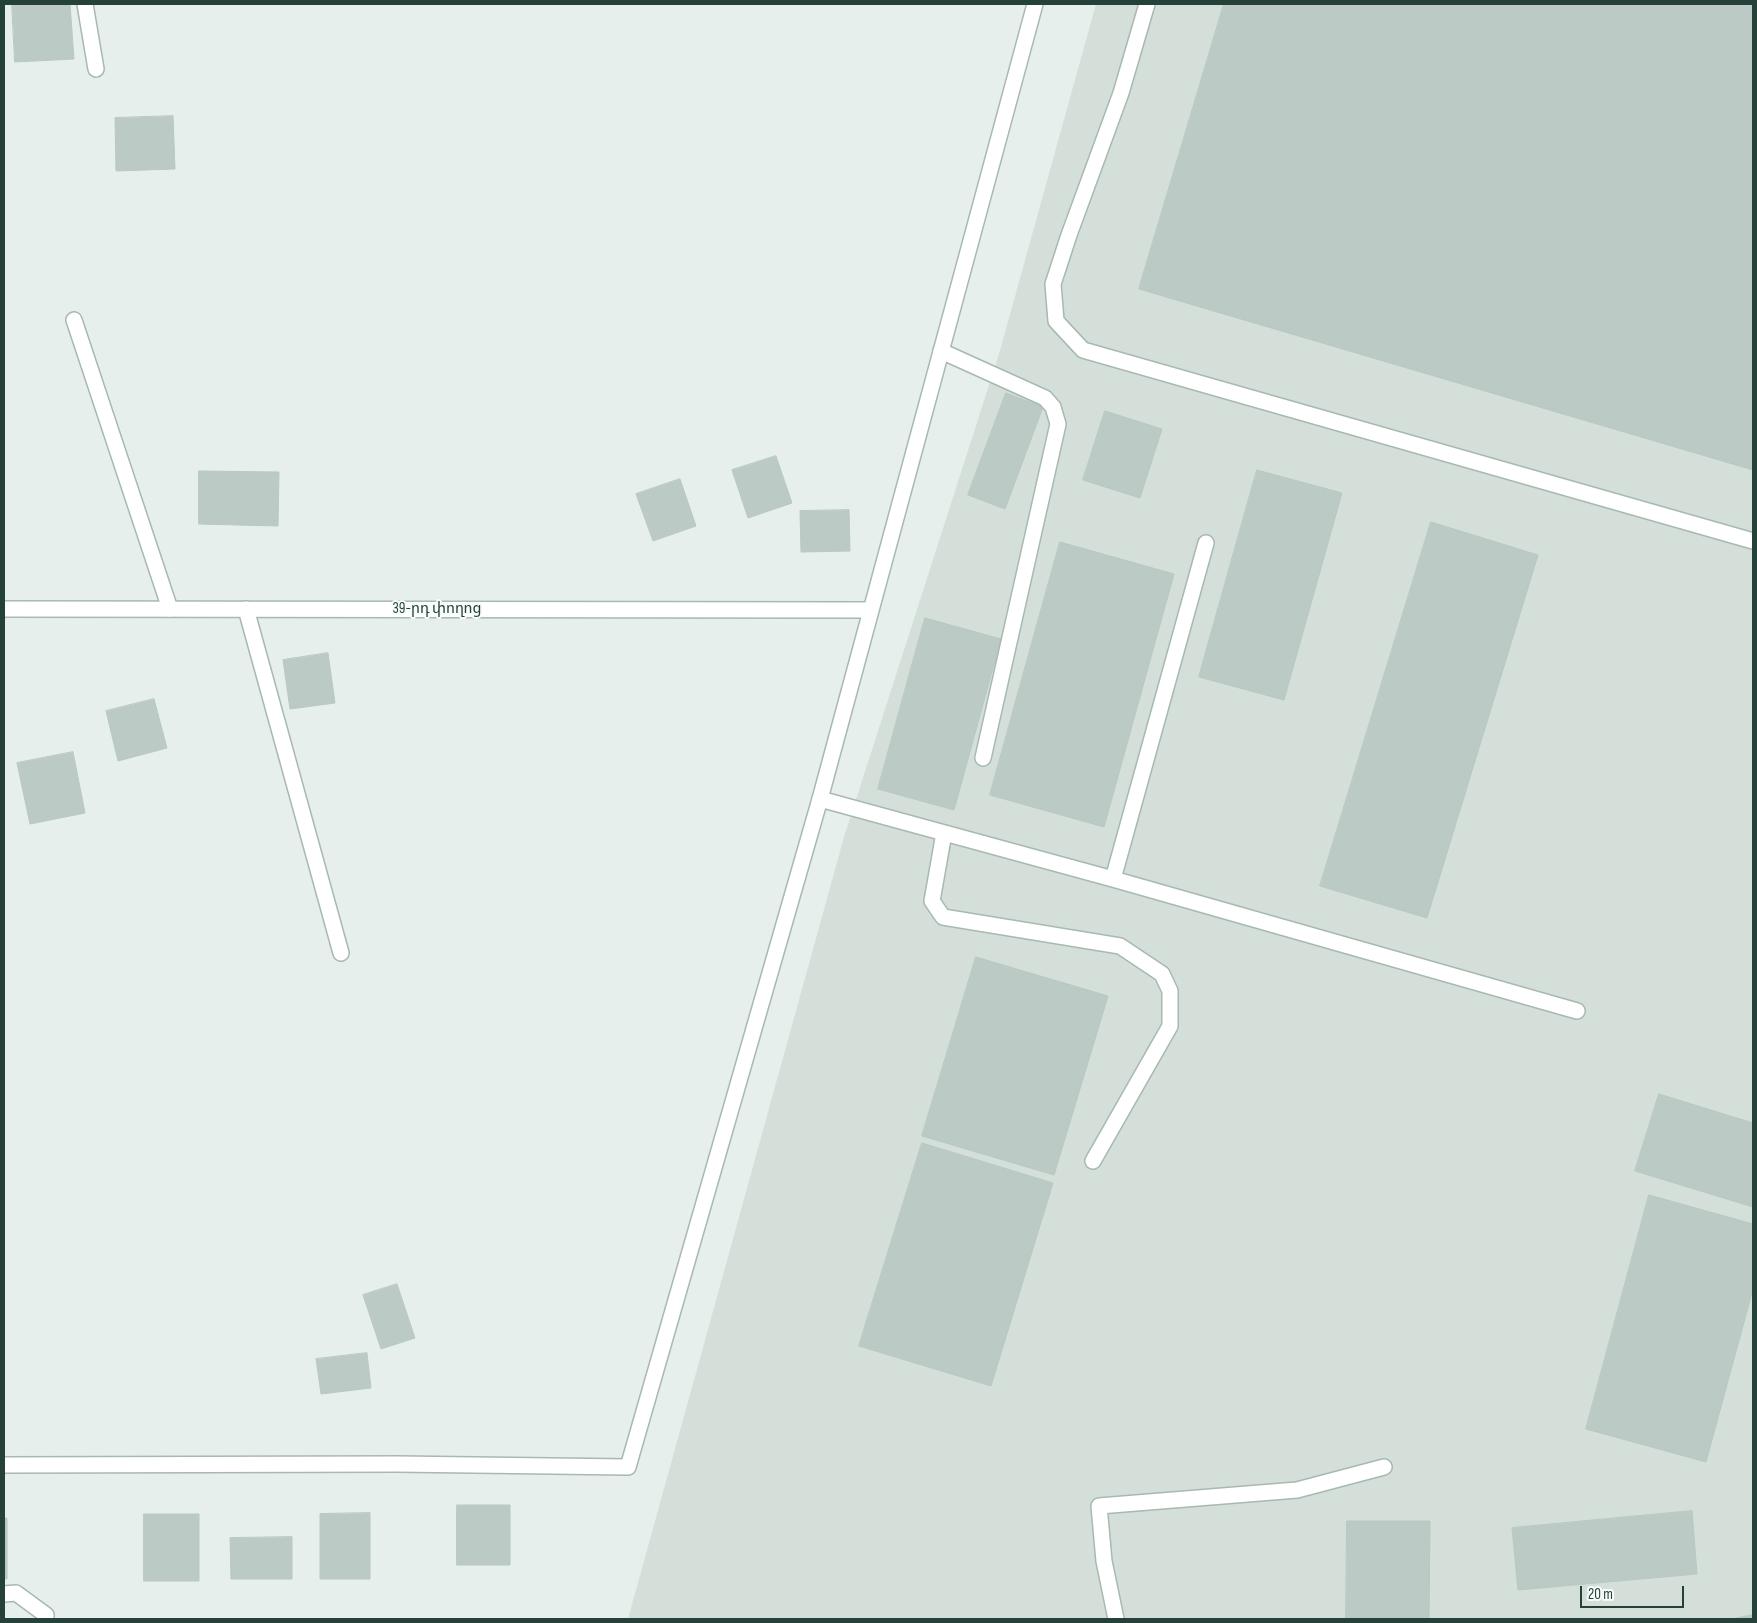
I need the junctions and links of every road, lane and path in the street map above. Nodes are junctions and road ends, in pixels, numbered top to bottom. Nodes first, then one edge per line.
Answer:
1 (85, 4) edge
2 (1035, 4) edge
3 (1147, 4) edge
4 (96, 69) dead end
5 (74, 320) dead end
6 (941, 351) junction
7 (1753, 540) edge
8 (1206, 543) dead end
9 (4, 609) edge
10 (170, 609) junction
11 (246, 609) junction
12 (871, 610) junction
13 (982, 758) dead end
14 (820, 800) junction
15 (944, 833) junction
16 (1113, 879) junction
17 (341, 953) dead end
18 (1577, 1011) dead end
19 (1093, 1161) dead end
20 (4, 1465) edge
21 (1384, 1467) dead end
22 (4, 1594) edge
23 (46, 1619) edge
24 (1116, 1619) edge

1 - 4 street
2 - 6 street
3 - 7 street
5 - 10 street
6 - 12 street
6 - 13 street
8 - 16 street
9 - 10 street, 39-րդ փողոց
10 - 11 street, 39-րդ փողոց
11 - 12 street, 39-րդ փողոց
11 - 17 street
12 - 14 street
14 - 15 street
14 - 20 street
15 - 16 street
15 - 19 street
16 - 18 street
21 - 24 street
22 - 23 street

